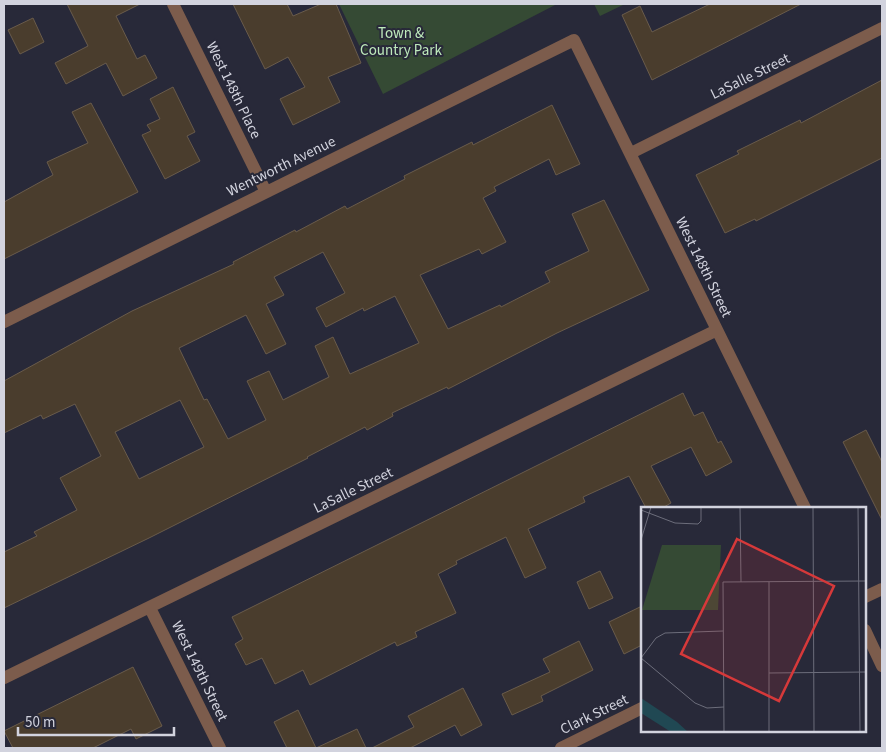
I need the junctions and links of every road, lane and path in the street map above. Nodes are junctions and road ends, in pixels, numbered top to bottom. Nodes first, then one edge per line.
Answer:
1 (173, 4) edge
2 (882, 28) edge
3 (574, 40) joint
4 (631, 153) junction
5 (266, 192) junction
6 (4, 322) edge
7 (716, 330) junction
8 (804, 507) edge
9 (882, 589) edge
10 (866, 597) edge
11 (150, 608) junction
12 (866, 632) edge
13 (882, 666) edge
14 (4, 678) edge
15 (641, 708) edge
16 (220, 748) edge
17 (561, 748) edge

1 - 5 street, West 148th Place
2 - 4 street, LaSalle Street
3 - 4 street, West 148th Street
3 - 5 street, Wentworth Avenue
4 - 7 street, West 148th Street
5 - 6 street, Wentworth Avenue
7 - 8 street, West 148th Street
7 - 11 street, LaSalle Street
9 - 10 street
11 - 14 street, LaSalle Street
11 - 16 street, West 149th Street
12 - 13 street
15 - 17 street, Clark Street

